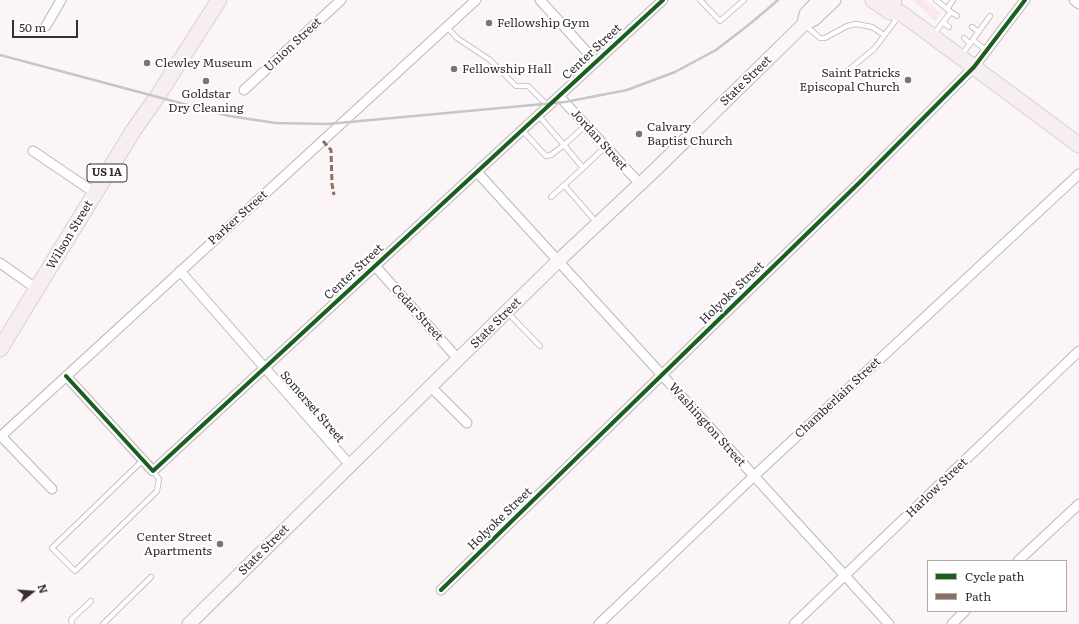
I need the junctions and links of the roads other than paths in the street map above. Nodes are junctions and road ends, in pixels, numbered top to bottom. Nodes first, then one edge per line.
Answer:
1 (61, 0) edge
2 (219, 0) edge
3 (341, 0) edge
4 (476, 0) edge
5 (540, 0) edge
6 (700, 0) edge
7 (744, 0) edge
8 (819, 0) edge
9 (834, 0) edge
10 (873, 0) edge
11 (936, 0) edge
12 (953, 0) edge
13 (1025, 0) edge
14 (1074, 0) edge
15 (659, 2) edge
16 (895, 4) edge
17 (1079, 4) edge
18 (949, 10) junction
19 (957, 16) dead end
20 (990, 16) dead end
21 (943, 22) junction
22 (804, 24) junction
23 (46, 26) dead end
24 (447, 27) junction
25 (949, 27) dead end
26 (972, 27) dead end
27 (979, 32) junction
28 (884, 35) junction
29 (932, 36) junction
30 (964, 38) dead end
31 (972, 42) junction
32 (987, 50) junction
33 (960, 57) junction
34 (596, 62) junction
35 (974, 68) junction
36 (847, 71) dead end
37 (244, 90) dead end
38 (559, 96) junction
39 (548, 106) junction
40 (538, 116) junction
41 (586, 125) junction
42 (522, 130) junction
43 (564, 145) junction
44 (1079, 145) edge
45 (605, 147) junction
46 (33, 151) dead end
47 (583, 168) junction
48 (477, 172) junction
49 (1079, 174) edge
50 (640, 184) junction
51 (564, 185) junction
52 (95, 193) junction
53 (551, 197) dead end
54 (598, 224) junction
55 (558, 261) junction
56 (0, 263) edge
57 (375, 266) junction
58 (180, 271) junction
59 (37, 289) junction
60 (507, 312) junction
61 (540, 346) dead end
62 (0, 349) edge
63 (1079, 351) edge
64 (459, 360) junction
65 (264, 368) junction
66 (662, 374) junction
67 (66, 376) junction
68 (430, 387) junction
69 (467, 423) dead end
70 (0, 437) edge
71 (143, 460) junction
72 (350, 465) junction
73 (153, 471) junction
74 (754, 476) junction
75 (52, 490) dead end
76 (1079, 504) edge
77 (1019, 560) edge
78 (846, 576) junction
79 (151, 577) dead end
80 (441, 590) dead end
81 (91, 602) dead end
82 (964, 612) edge
83 (72, 624) edge
84 (103, 624) edge
85 (189, 624) edge
86 (598, 624) edge
87 (794, 624) edge
88 (889, 624) edge
89 (952, 624) edge

1 - 23 street
2 - 52 main road, Wilson Street / US 1A
3 - 37 street, Union Street
4 - 24 street, Parker Street
5 - 34 street
6 - 7 lane
8 - 22 main road, State Street
9 - 22 main road, State Street
10 - 16 main road
11 - 18 lane
12 - 18 lane
13 - 32 street, Holyoke Street
14 - 17 street
15 - 34 street, Center Street
16 - 28 lane
16 - 29 main road
18 - 19 lane
18 - 21 lane
20 - 27 lane
21 - 25 lane
21 - 29 lane
22 - 28 lane
22 - 50 main road, State Street
24 - 39 lane
24 - 58 street, Parker Street
26 - 27 lane
27 - 31 lane
28 - 36 lane
29 - 33 main road
30 - 31 lane
31 - 32 lane
31 - 33 lane
32 - 35 street, Holyoke Street
33 - 35 main road
34 - 38 street, Center Street
35 - 44 main road
35 - 66 street, Holyoke Street
38 - 39 street, Center Street
38 - 41 street, Jordan Street
39 - 40 street, Center Street
40 - 42 street, Center Street
40 - 43 lane
41 - 43 lane
41 - 45 street, Jordan Street
42 - 43 lane
42 - 48 street, Center Street
43 - 47 lane
45 - 47 lane
45 - 50 street, Jordan Street
46 - 52 street
47 - 51 lane
48 - 55 street, Washington Street
48 - 57 street, Center Street
49 - 74 street, Chamberlain Street
50 - 54 main road, State Street
51 - 53 lane
51 - 54 lane
52 - 59 main road, Wilson Street / US 1A
54 - 55 main road, State Street
55 - 60 main road, State Street
55 - 66 street, Washington Street
56 - 59 street
57 - 64 street, Cedar Street
57 - 65 street, Center Street
58 - 65 street, Somerset Street
58 - 67 street, Parker Street
59 - 62 main road, Wilson Street / US 1A
60 - 61 lane
60 - 64 main road, State Street
63 - 78 street, Harlow Street
64 - 68 main road, State Street
65 - 72 street, Somerset Street
65 - 73 street, Center Street
66 - 74 street, Washington Street
66 - 80 street, Holyoke Street
67 - 70 street, Parker Street
67 - 71 street
68 - 69 street
68 - 72 main road, State Street
70 - 75 street
71 - 73 street
71 - 73 lane
72 - 85 main road, State Street
74 - 78 street, Washington Street
74 - 86 street, Chamberlain Street
76 - 77 street
78 - 87 street, Harlow Street
78 - 88 street, Washington Street
79 - 84 lane
81 - 83 lane
82 - 89 street

